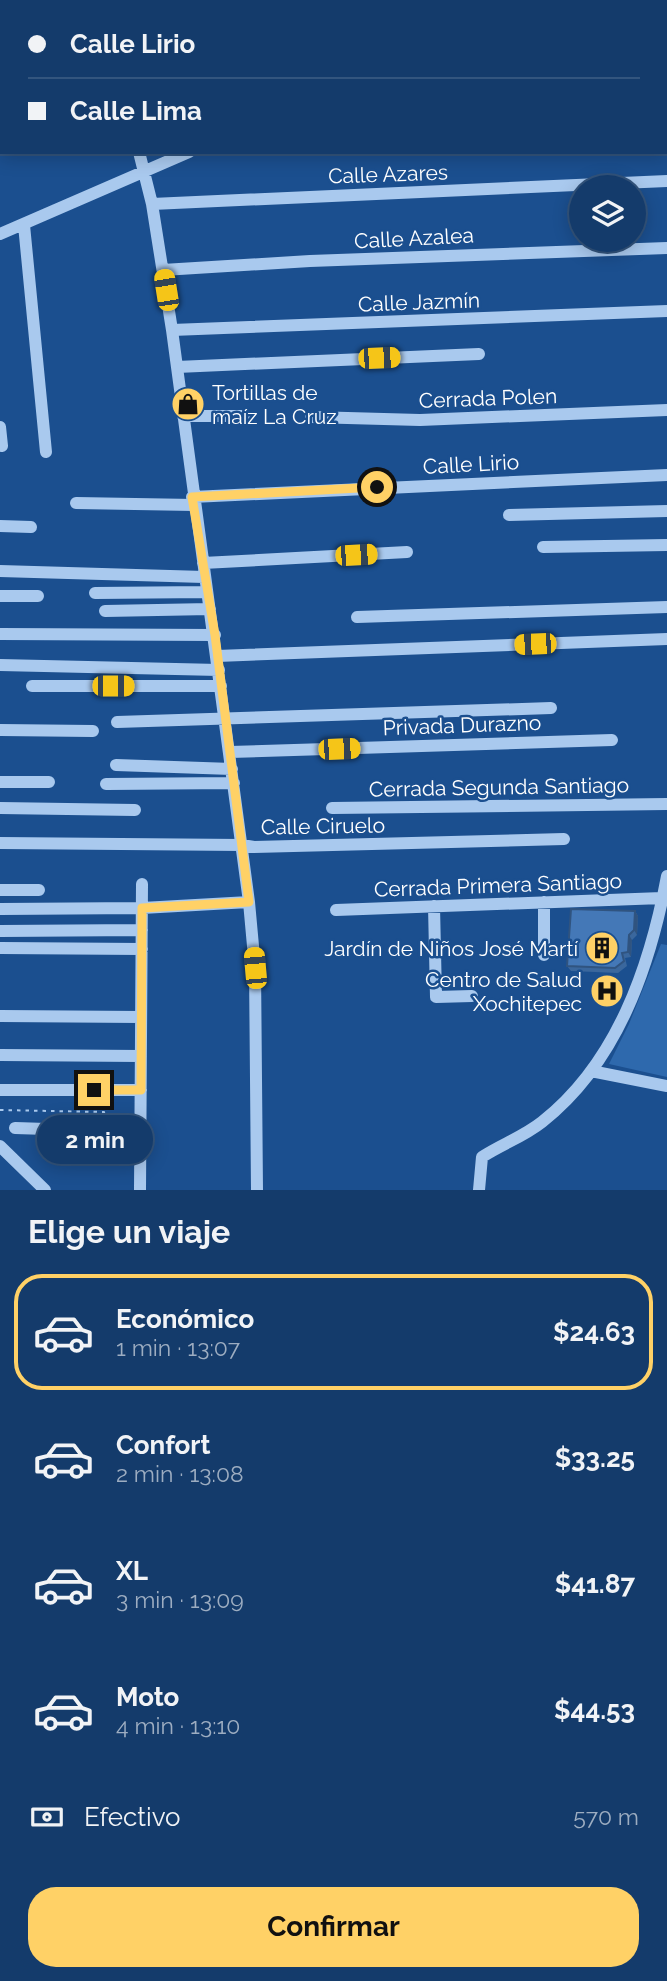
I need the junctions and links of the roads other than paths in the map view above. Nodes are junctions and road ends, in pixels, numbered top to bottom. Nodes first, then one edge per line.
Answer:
1 (140, 154) edge
2 (185, 154) edge
3 (145, 173) junction
4 (667, 181) edge
5 (152, 204) junction
6 (24, 225) junction
7 (0, 234) edge
8 (667, 248) edge
9 (163, 270) junction
10 (667, 311) edge
11 (172, 330) junction
12 (479, 354) dead end
13 (177, 367) junction
14 (667, 410) edge
15 (183, 416) junction
16 (246, 416) dead end
17 (311, 417) dead end
18 (0, 427) edge
19 (2, 446) dead end
20 (46, 452) dead end
21 (667, 475) edge
22 (193, 501) junction
23 (76, 503) dead end
24 (667, 511) edge
25 (509, 515) dead end
26 (0, 526) edge
27 (31, 527) dead end
28 (667, 545) edge
29 (543, 547) dead end
30 (407, 552) dead end
31 (202, 563) junction
32 (0, 572) edge
33 (204, 577) junction
34 (207, 592) junction
35 (94, 593) dead end
36 (0, 596) edge
37 (38, 596) dead end
38 (667, 607) edge
39 (211, 609) junction
40 (105, 611) dead end
41 (357, 617) dead end
42 (0, 634) edge
43 (215, 635) junction
44 (667, 639) edge
45 (218, 663) junction
46 (0, 665) edge
47 (32, 685) dead end
48 (221, 686) junction
49 (551, 708) dead end
50 (225, 719) junction
51 (117, 722) dead end
52 (0, 730) edge
53 (93, 731) dead end
54 (612, 740) dead end
55 (230, 752) junction
56 (116, 765) dead end
57 (232, 769) junction
58 (0, 782) edge
59 (49, 782) dead end
60 (234, 783) junction
61 (106, 784) dead end
62 (667, 804) edge
63 (0, 808) edge
64 (332, 808) dead end
65 (135, 810) dead end
66 (564, 839) dead end
67 (0, 843) edge
68 (242, 845) junction
69 (142, 884) dead end
70 (665, 887) edge
71 (0, 890) edge
72 (39, 890) dead end
73 (249, 902) junction
74 (544, 902) junction
75 (434, 906) junction
76 (142, 908) junction
77 (0, 909) edge
78 (336, 910) dead end
79 (142, 930) junction
80 (0, 931) edge
81 (0, 948) edge
82 (142, 949) junction
83 (544, 955) dead end
84 (472, 996) dead end
85 (0, 1016) edge
86 (141, 1017) junction
87 (0, 1055) edge
88 (141, 1056) junction
89 (591, 1071) junction
90 (667, 1086) edge
91 (0, 1090) edge
92 (141, 1090) junction
93 (15, 1128) dead end
94 (141, 1132) junction
95 (0, 1146) edge
96 (0, 1163) edge
97 (17, 1163) junction
98 (45, 1190) edge
99 (140, 1190) edge
100 (257, 1190) edge
101 (479, 1190) edge

1 - 3 street
2 - 3 street
3 - 5 street
3 - 6 street
4 - 5 street, Calle Azares
5 - 9 street
6 - 7 street
6 - 20 street
8 - 9 street, Calle Azalea
9 - 11 street
10 - 11 street, Calle Jazmín
11 - 13 street
12 - 13 street
13 - 15 street
14 - 17 street, Cerrada Polen
15 - 16 street
15 - 22 street
18 - 19 street
21 - 22 street, Calle Lirio
22 - 23 street, Calle Lirio
22 - 31 street
24 - 25 street
26 - 27 street
28 - 29 street
30 - 31 street
31 - 33 street
32 - 33 street
33 - 34 street
34 - 35 street
34 - 39 street
36 - 37 street
38 - 41 street
39 - 40 street
39 - 43 street
42 - 43 street
43 - 45 street
44 - 45 street
45 - 46 street
45 - 48 street
47 - 48 street
48 - 50 street
49 - 50 street
50 - 51 street
50 - 55 street
52 - 53 street
54 - 55 street, Privada Durazno
55 - 57 street
56 - 57 street
57 - 60 street
58 - 59 street
60 - 61 street
60 - 68 street
62 - 64 street, Cerrada Segunda Santiago
63 - 65 street
66 - 68 street, Calle Ciruelo
67 - 68 street, Calle Ciruelo
68 - 73 street
69 - 76 street
70 - 74 street, Cerrada Primera Santiago
70 - 89 street
71 - 72 street
73 - 76 street
73 - 100 street
74 - 75 street, Cerrada Primera Santiago
74 - 83 street
75 - 78 street, Cerrada Primera Santiago
75 - 84 street
76 - 77 street
76 - 79 street
79 - 80 street
79 - 82 street
81 - 82 street
82 - 86 street
85 - 86 street
86 - 88 street
87 - 88 street
88 - 92 street
89 - 90 street
89 - 101 street
91 - 92 street
92 - 94 street
93 - 94 street
94 - 99 street
95 - 97 street
96 - 97 street
97 - 98 street

